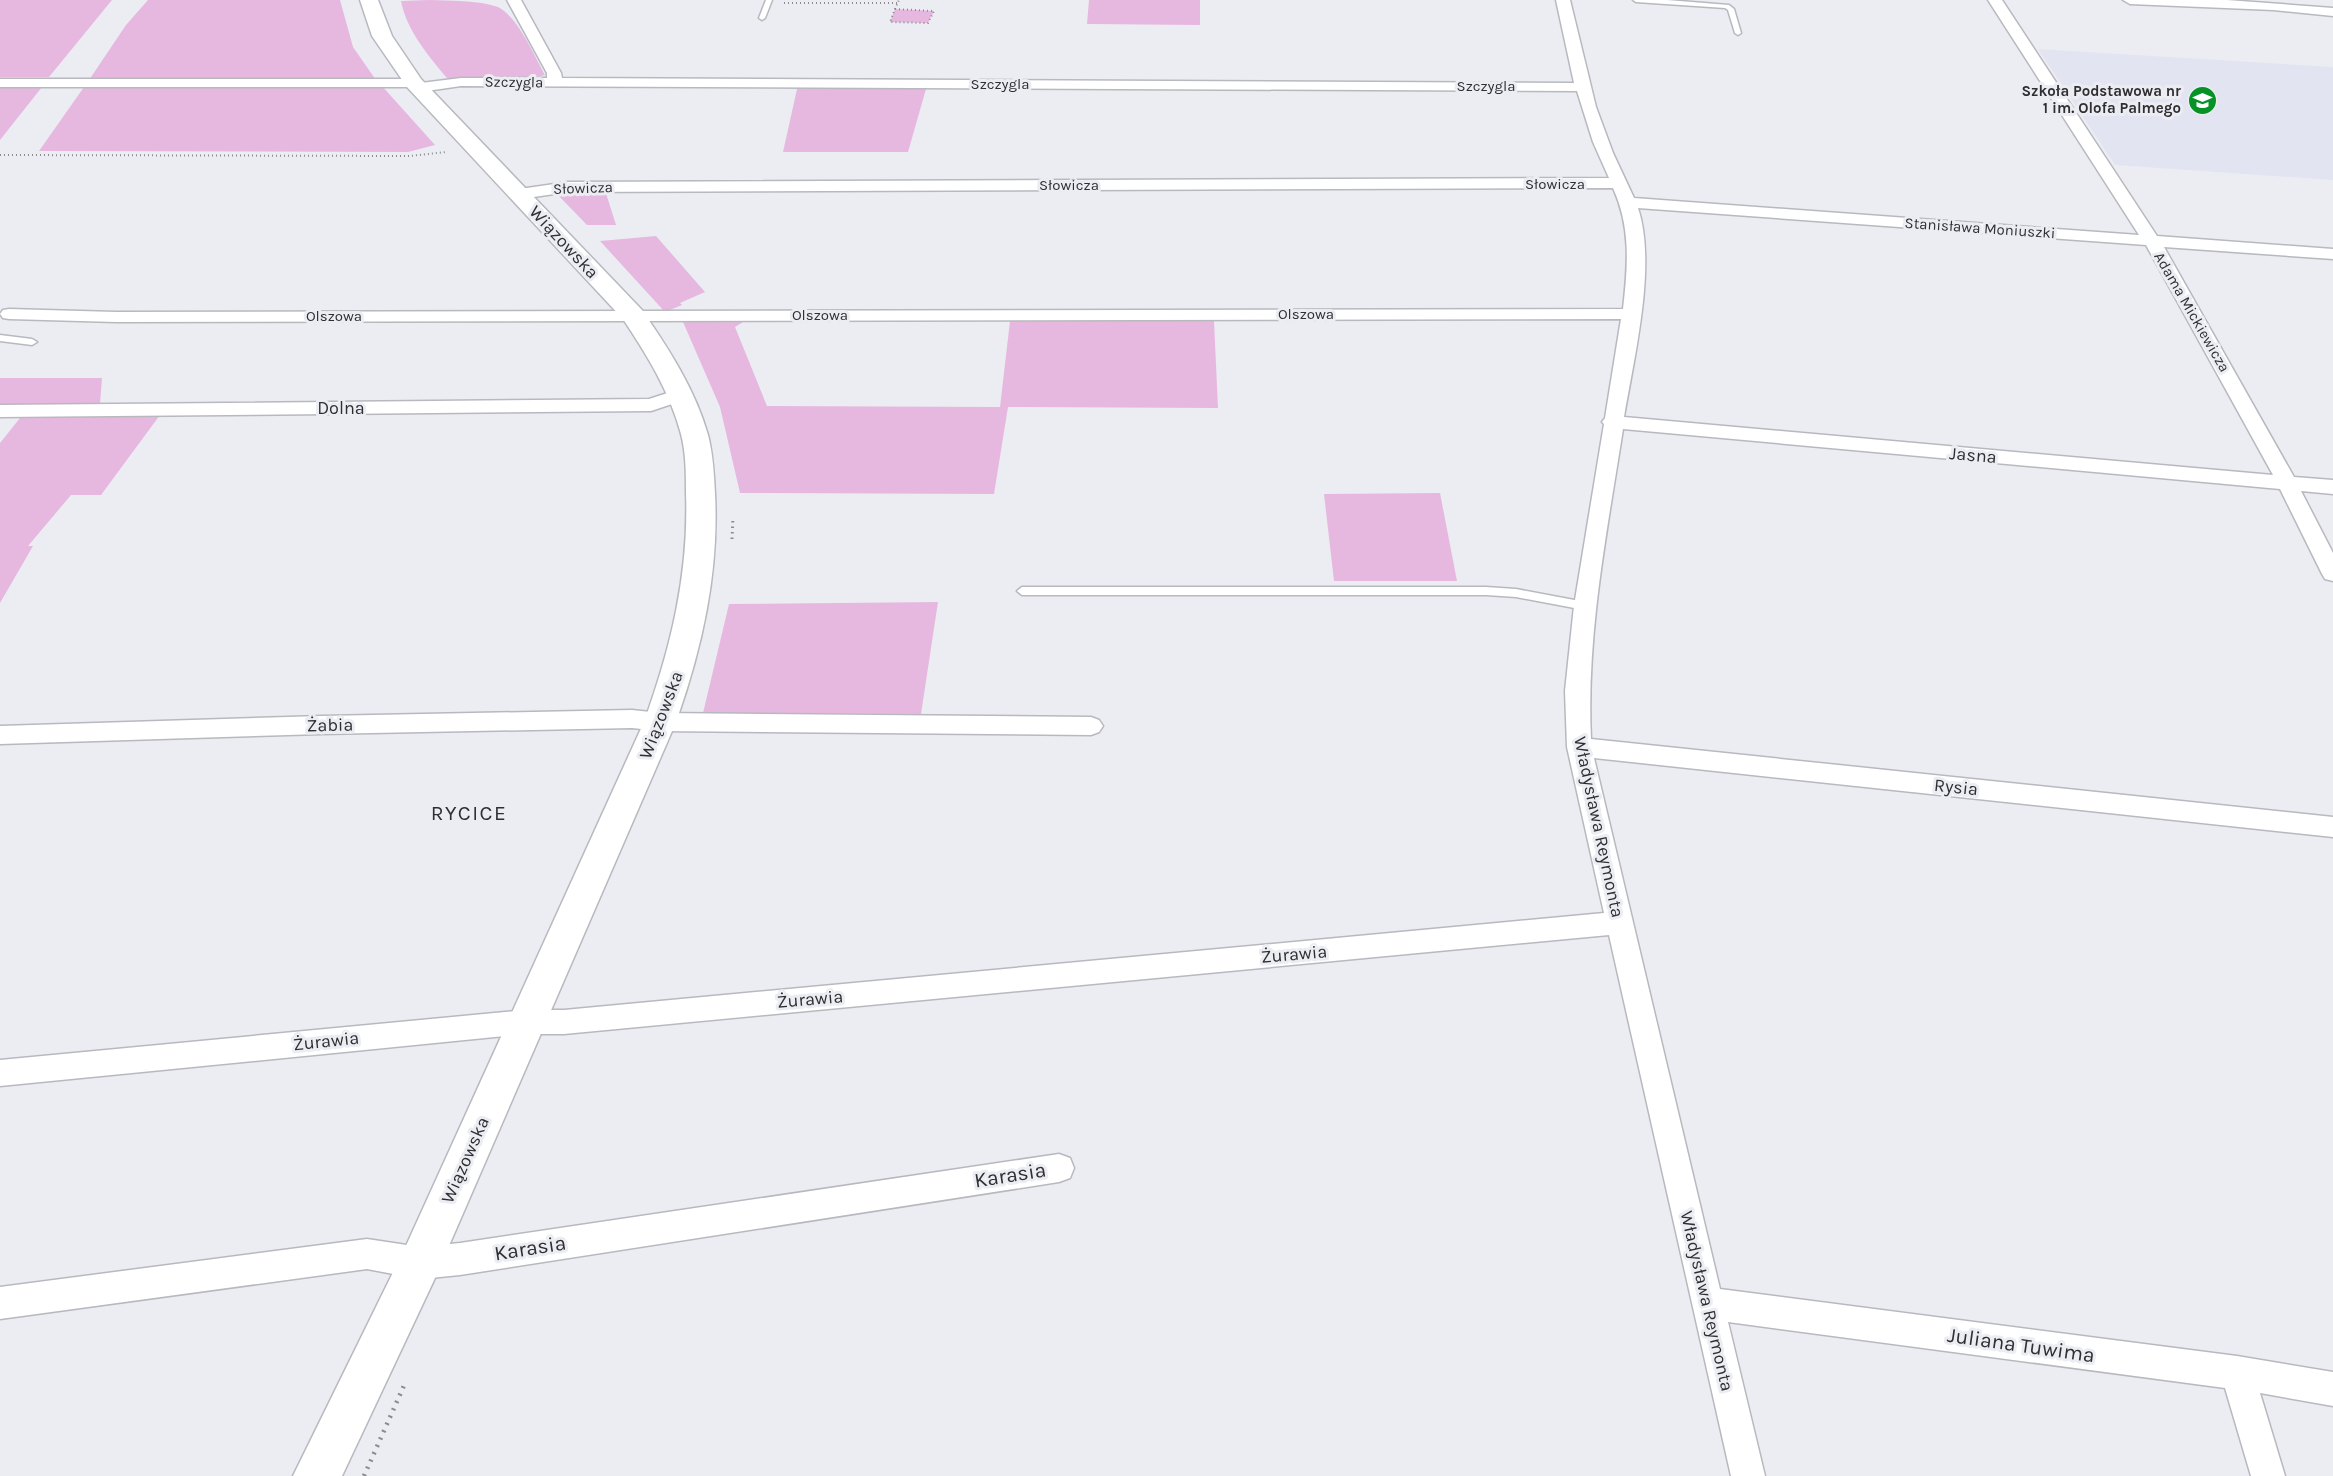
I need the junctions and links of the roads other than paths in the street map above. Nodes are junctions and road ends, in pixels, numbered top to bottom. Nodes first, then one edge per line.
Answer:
1 (369, 0) edge
2 (514, 0) edge
3 (1563, 0) edge
4 (1636, 0) edge
5 (1995, 0) edge
6 (2130, 0) edge
7 (769, 2) edge
8 (2333, 12) edge
9 (762, 18) dead end
10 (1737, 33) dead end
11 (0, 82) edge
12 (555, 83) junction
13 (417, 85) junction
14 (1581, 87) junction
15 (1622, 193) junction
16 (520, 194) junction
17 (2150, 241) junction
18 (2333, 254) edge
19 (9, 314) dead end
20 (1630, 314) junction
21 (633, 315) junction
22 (0, 339) edge
23 (32, 342) dead end
24 (680, 395) junction
25 (0, 411) edge
26 (1612, 422) junction
27 (2288, 483) junction
28 (2333, 487) edge
29 (2333, 574) edge
30 (1022, 591) dead end
31 (1585, 606) junction
32 (660, 722) junction
33 (1091, 726) dead end
34 (0, 735) edge
35 (1579, 747) junction
36 (2333, 827) edge
37 (1619, 923) junction
38 (526, 1022) junction
39 (0, 1073) edge
40 (1059, 1168) dead end
41 (420, 1263) junction
42 (0, 1303) edge
43 (1708, 1304) junction
44 (2237, 1373) junction
45 (2333, 1389) edge
46 (317, 1476) edge
47 (1748, 1476) edge
48 (2268, 1476) edge

1 - 13 main road, Wiązowska
2 - 12 street
3 - 14 street, Władysława Reymonta
4 - 10 lane
5 - 17 street, Adama Mickiewicza
6 - 8 street
7 - 9 lane
11 - 13 street, Szczygla
12 - 13 street, Szczygla
12 - 14 street, Szczygla
13 - 16 main road, Wiązowska
14 - 15 street, Władysława Reymonta
15 - 16 street, Słowicza
15 - 17 street, Stanisława Moniuszki
15 - 20 street, Władysława Reymonta
16 - 21 main road, Wiązowska
17 - 18 street, Stanisława Moniuszki
17 - 27 street, Adama Mickiewicza
19 - 21 street, Olszowa
20 - 21 street, Olszowa
20 - 26 street, Władysława Reymonta
21 - 24 main road, Wiązowska
22 - 23 lane
24 - 25 street, Dolna
24 - 32 main road, Wiązowska
26 - 27 street, Jasna
26 - 31 street, Władysława Reymonta
27 - 28 street, Jasna
27 - 29 street, Adama Mickiewicza
30 - 31 lane
31 - 35 street, Władysława Reymonta
32 - 33 street, Żabia
32 - 34 street, Żabia
32 - 38 main road, Wiązowska
35 - 36 street, Rysia
35 - 37 street, Władysława Reymonta
37 - 38 street, Żurawia
37 - 43 street, Władysława Reymonta
38 - 39 street, Żurawia
38 - 41 main road, Wiązowska
40 - 41 street, Karasia
41 - 42 street, Karasia
41 - 46 main road, Wiązowska
43 - 44 street, Juliana Tuwima
43 - 47 street, Władysława Reymonta
44 - 45 street, Juliana Tuwima
44 - 48 street

